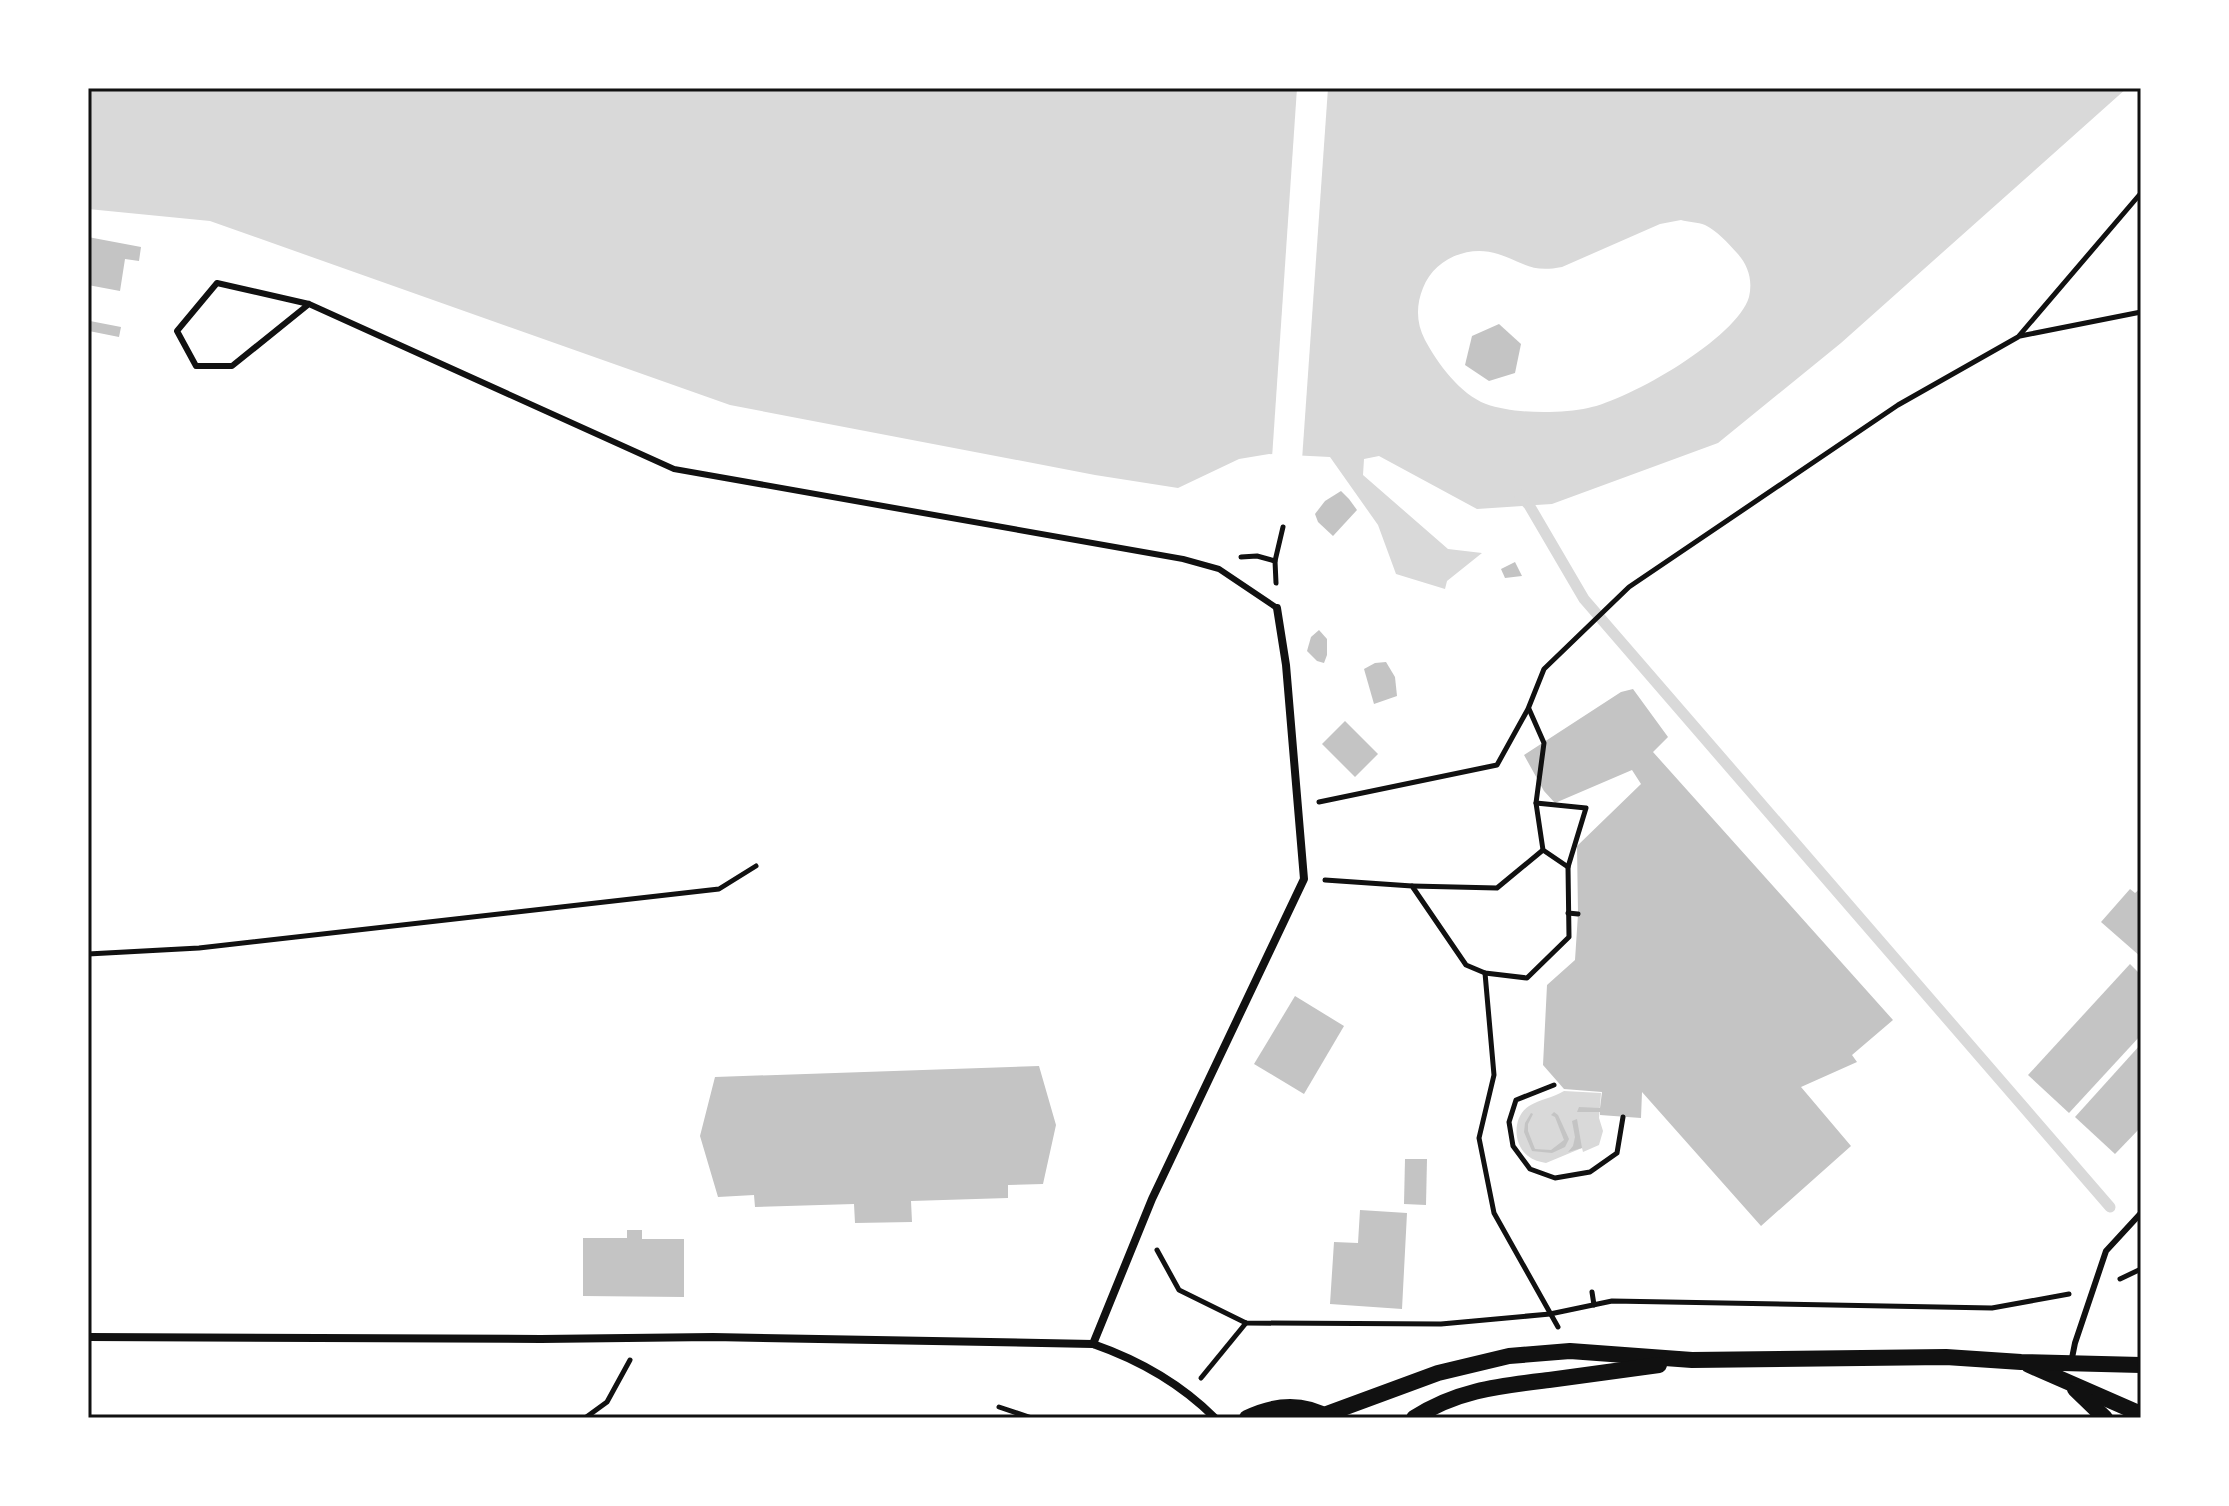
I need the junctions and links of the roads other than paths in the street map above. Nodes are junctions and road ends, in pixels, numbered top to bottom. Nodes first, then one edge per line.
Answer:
1 (309, 304) junction
2 (1277, 608) joint
3 (2141, 1213) edge
4 (88, 1337) edge
5 (1093, 1344) junction
6 (1692, 1360) junction
7 (2021, 1362) junction
8 (2071, 1363) junction
9 (2141, 1365) edge
10 (2068, 1382) junction
11 (2141, 1414) edge
12 (1327, 1416) edge
13 (1215, 1418) edge
14 (1247, 1418) edge
15 (1414, 1418) edge
16 (2105, 1418) edge

1 - 1 lane
1 - 2 lane
2 - 5 street
3 - 8 lane
4 - 5 street
5 - 13 street
6 - 7 main road
6 - 12 main road
6 - 15 main road
7 - 8 main road
7 - 10 main road
8 - 9 main road
8 - 10 lane
10 - 11 main road
10 - 16 main road
12 - 14 main road

